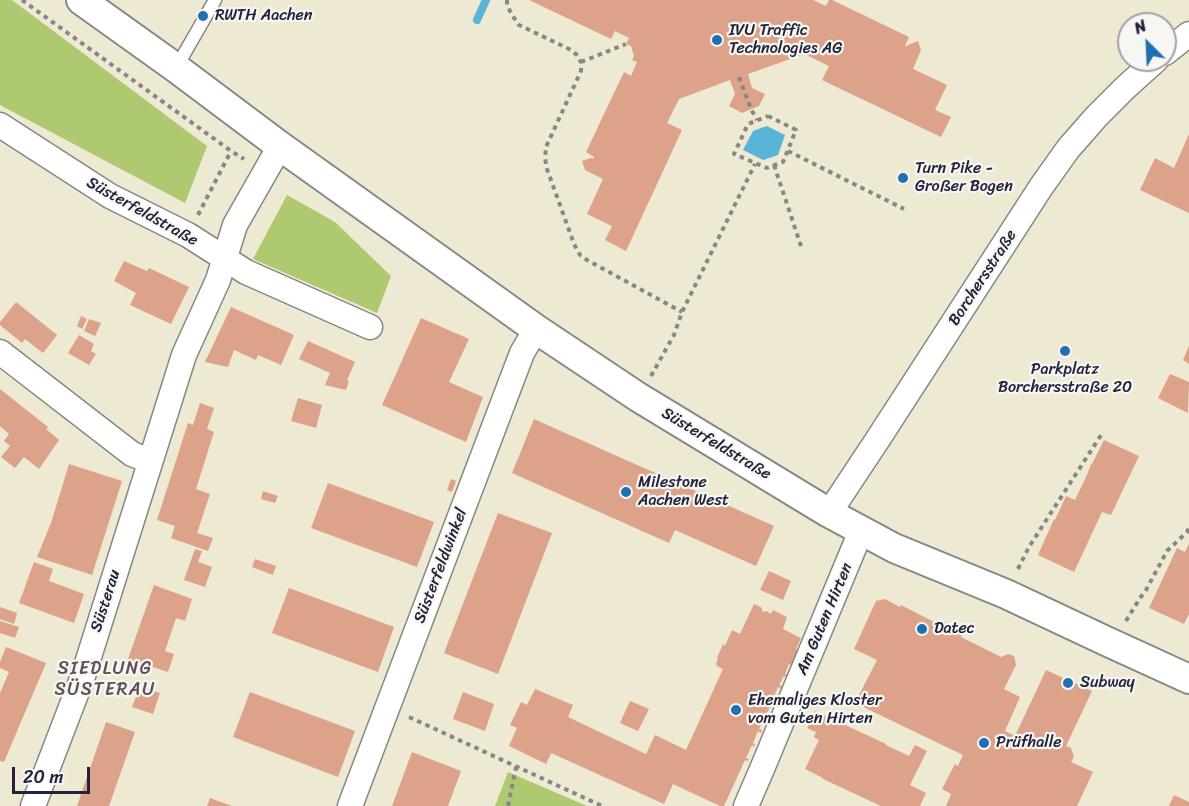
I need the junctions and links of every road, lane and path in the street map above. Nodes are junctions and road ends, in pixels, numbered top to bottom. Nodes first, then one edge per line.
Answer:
1 (22, 0) edge
2 (81, 0) edge
3 (507, 0) edge
4 (210, 2) edge
5 (1189, 34) edge
6 (626, 44) dead end
7 (1177, 44) edge
8 (581, 62) junction
9 (176, 68) junction
10 (1143, 72) edge
11 (739, 78) dead end
12 (757, 120) junction
13 (0, 125) edge
14 (280, 146) junction
15 (231, 151) junction
16 (788, 151) junction
17 (755, 164) junction
18 (774, 165) junction
19 (266, 171) junction
20 (904, 209) dead end
21 (188, 235) junction
22 (802, 249) dead end
23 (224, 259) junction
24 (682, 312) junction
25 (370, 327) dead end
26 (536, 328) junction
27 (0, 352) edge
28 (638, 397) junction
29 (1103, 432) dead end
30 (150, 461) junction
31 (829, 513) junction
32 (1189, 528) edge
33 (861, 531) junction
34 (1023, 557) dead end
35 (1134, 607) dead end
36 (1189, 679) edge
37 (387, 707) junction
38 (516, 767) junction
39 (33, 806) edge
40 (350, 806) edge
41 (508, 806) edge
42 (602, 806) edge
43 (746, 806) edge

1 - 15 path
2 - 9 street, Süsterfeldstraße
3 - 8 path
4 - 9 lane
5 - 7 street
6 - 8 path
8 - 24 path
9 - 14 street, Süsterfeldstraße
10 - 31 street, Borchersstraße
11 - 12 path
12 - 16 path
12 - 17 path
13 - 21 street, Süsterfeldstraße
14 - 19 street
14 - 26 street, Süsterfeldstraße
15 - 19 path
15 - 21 path
16 - 18 path
16 - 20 path
17 - 18 path
17 - 24 path
18 - 22 path
19 - 23 street
21 - 23 street, Süsterfeldstraße
23 - 25 street, Süsterfeldstraße
23 - 30 street, Süsterau
24 - 28 path
26 - 28 street, Süsterfeldstraße
26 - 37 street, Süsterfeldwinkel
27 - 30 street
28 - 31 street, Süsterfeldstraße
29 - 34 path
30 - 39 street, Süsterau
31 - 33 street, Süsterfeldstraße
32 - 35 path
33 - 36 street, Süsterfeldstraße
33 - 43 street, Am Guten Hirten
37 - 38 path
37 - 40 street, Süsterfeldwinkel
38 - 41 path
38 - 42 path

